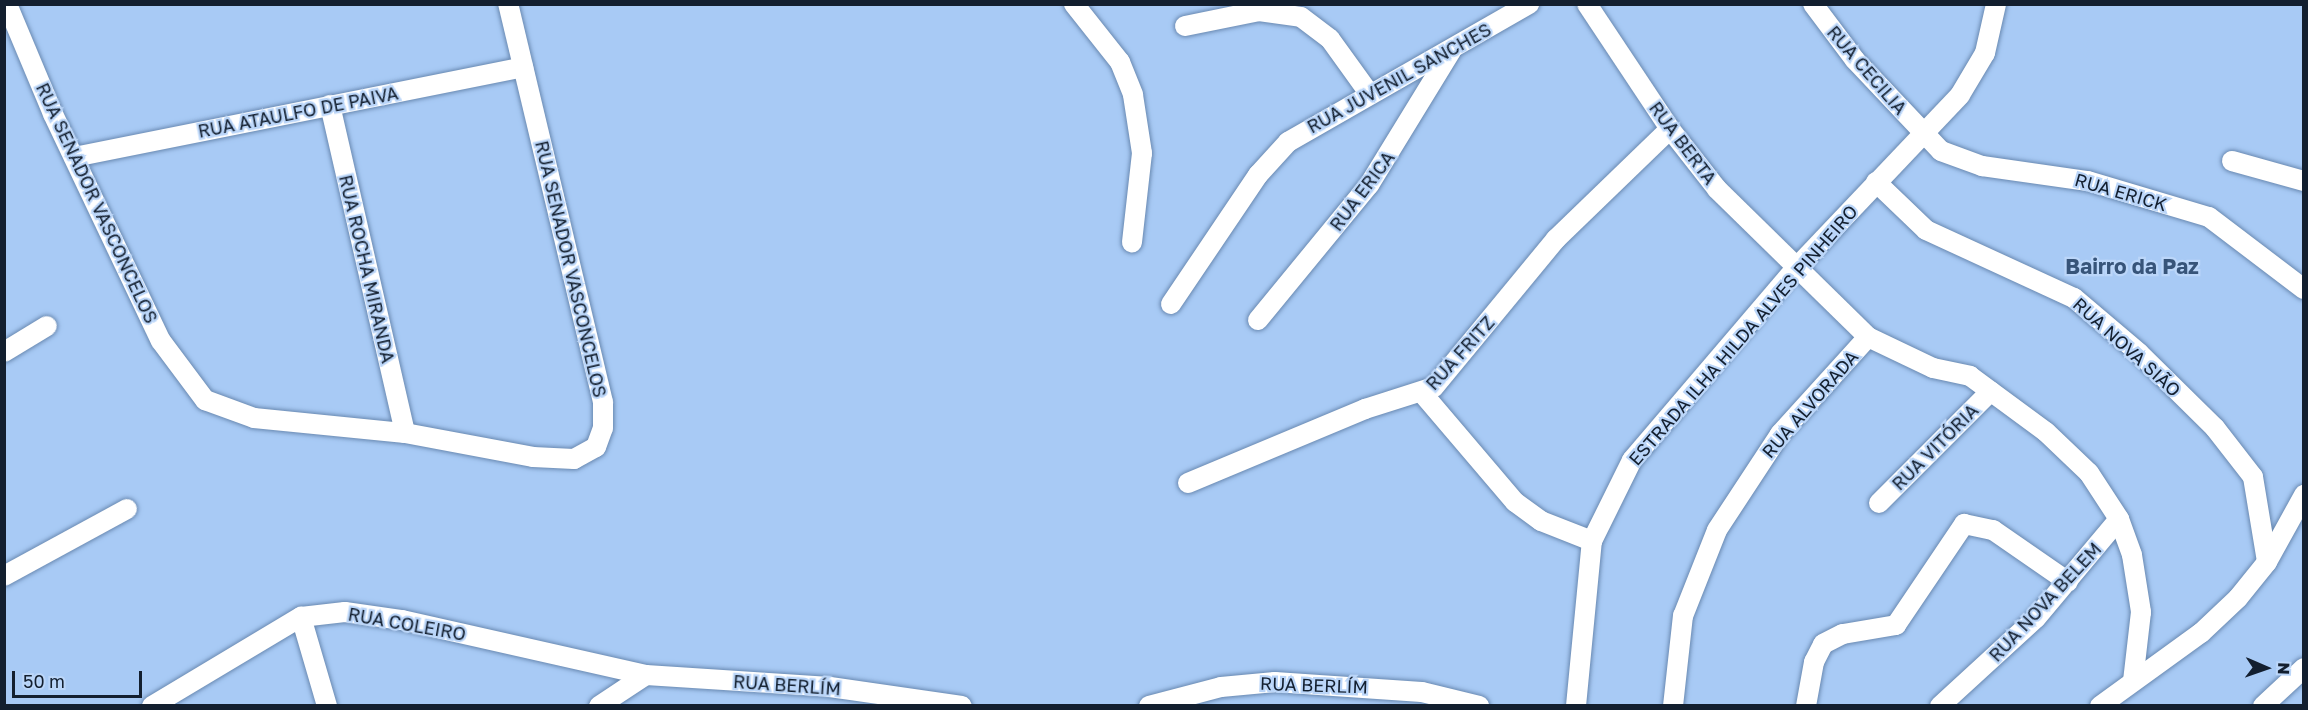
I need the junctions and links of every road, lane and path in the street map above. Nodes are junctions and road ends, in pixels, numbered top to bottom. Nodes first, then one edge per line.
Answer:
1 (7, 4) edge
2 (508, 4) edge
3 (1074, 4) edge
4 (1529, 4) edge
5 (1587, 4) edge
6 (1813, 4) edge
7 (1996, 4) edge
8 (1185, 26) dead end
9 (1451, 51) junction
10 (523, 67) junction
11 (1369, 93) junction
12 (330, 105) junction
13 (1670, 129) junction
14 (1924, 134) junction
15 (74, 157) junction
16 (2232, 161) dead end
17 (2304, 181) edge
18 (1876, 182) junction
19 (1132, 242) dead end
20 (1796, 268) junction
21 (2304, 289) edge
22 (1171, 304) dead end
23 (1258, 320) dead end
24 (47, 326) dead end
25 (1868, 337) junction
26 (4, 352) edge
27 (1991, 391) junction
28 (1423, 394) junction
29 (405, 433) junction
30 (1188, 483) dead end
31 (2304, 495) edge
32 (1879, 503) dead end
33 (127, 509) dead end
34 (2119, 519) junction
35 (1592, 541) junction
36 (2267, 562) junction
37 (4, 576) edge
38 (2068, 582) junction
39 (302, 617) junction
40 (2304, 668) edge
41 (646, 675) junction
42 (2133, 681) junction
43 (152, 705) edge
44 (327, 705) edge
45 (599, 705) edge
46 (962, 705) edge
47 (1149, 705) edge
48 (1479, 705) edge
49 (1576, 705) edge
50 (1673, 705) edge
51 (1806, 705) edge
52 (1940, 705) edge
53 (2100, 705) edge
54 (2263, 705) edge

1 - 15 street, RUA SENADOR VASCONCELOS
2 - 10 street, RUA SENADOR VASCONCELOS
3 - 19 street
4 - 9 street, RUA JUVENIL SANCHES
5 - 13 street, RUA BERTA
6 - 14 street, RUA CECILIA
7 - 14 street, ESTRADA ILHA HILDA ALVES PINHEIRO
8 - 11 street
9 - 11 street, RUA JUVENIL SANCHES
9 - 23 street, RUA ERICA
10 - 12 street, RUA ATAULFO DE PAIVA
10 - 29 street, RUA SENADOR VASCONCELOS
11 - 22 street, RUA JUVENIL SANCHES
12 - 15 street, RUA ATAULFO DE PAIVA
12 - 29 street, RUA ROCHA MIRANDA
13 - 20 street, RUA BERTA
13 - 28 street, RUA FRITZ
14 - 18 street, ESTRADA ILHA HILDA ALVES PINHEIRO
14 - 21 street, RUA ERICK
15 - 29 street, RUA SENADOR VASCONCELOS
16 - 17 street
18 - 20 street, ESTRADA ILHA HILDA ALVES PINHEIRO
18 - 36 street, RUA NOVA SIÃO
20 - 25 street, RUA BERTA
20 - 35 street, ESTRADA ILHA HILDA ALVES PINHEIRO
24 - 26 street
25 - 27 street, RUA BERTA
25 - 50 street, RUA ALVORADA
27 - 32 street, RUA VITÓRIA
27 - 34 street, RUA BERTA
28 - 30 street, RUA FRITZ
28 - 35 street
31 - 36 street
33 - 37 street
34 - 38 street, RUA NOVA BELEM
34 - 42 street, RUA BERTA
35 - 49 street, ESTRADA ILHA HILDA ALVES PINHEIRO
36 - 42 street
38 - 51 street
38 - 52 street, RUA NOVA BELEM
39 - 41 street, RUA COLEIRO
39 - 43 street, RUA COLEIRO
39 - 44 street
40 - 54 street
41 - 45 street
41 - 46 street, RUA BERLÍM
42 - 53 street
47 - 48 street, RUA BERLÍM

